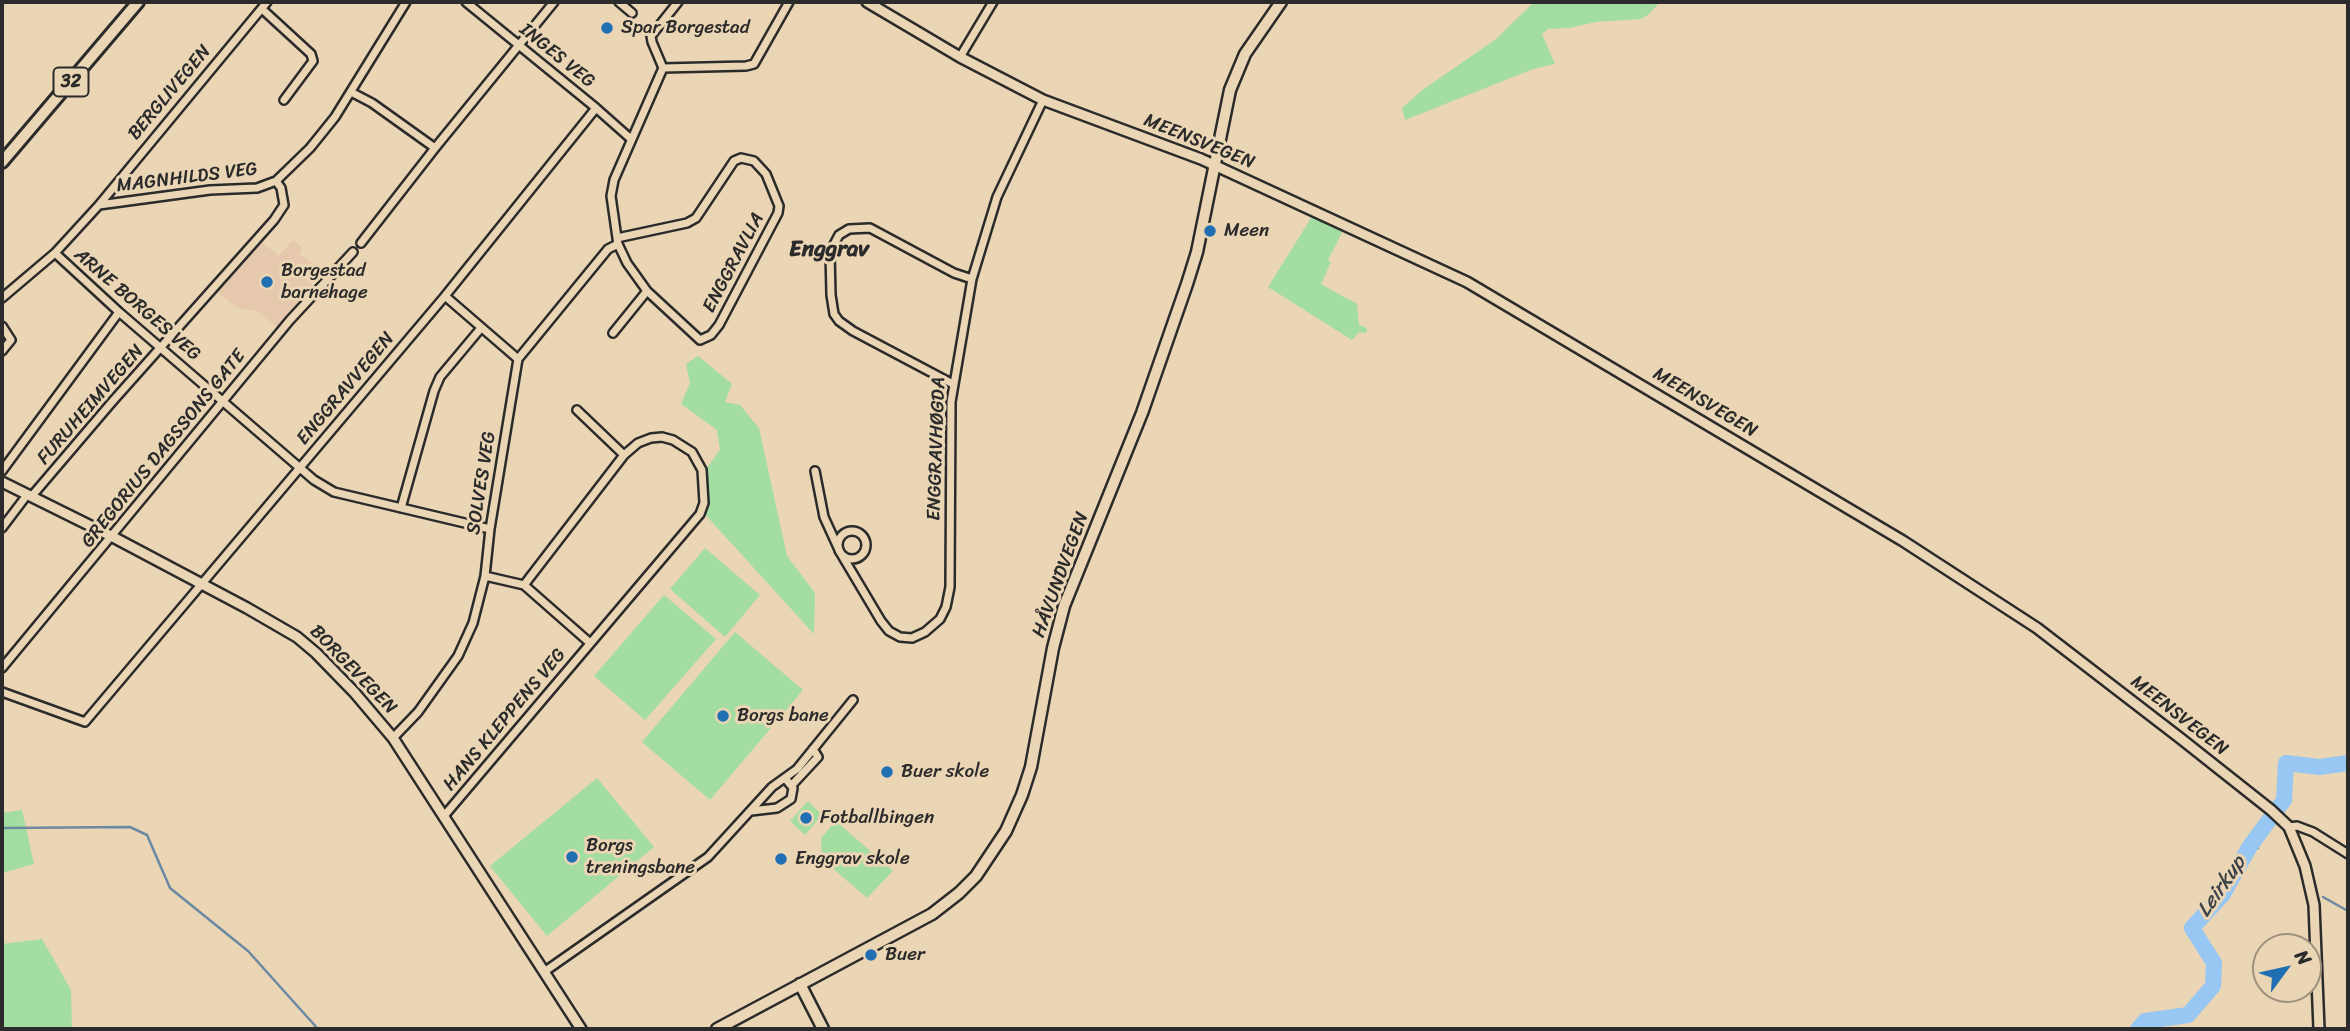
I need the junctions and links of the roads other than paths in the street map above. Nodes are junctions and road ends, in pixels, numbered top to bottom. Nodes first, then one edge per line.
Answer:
1 (138, 2) edge
2 (267, 2) edge
3 (406, 2) edge
4 (466, 2) edge
5 (554, 2) edge
6 (619, 2) edge
7 (678, 2) edge
8 (789, 2) edge
9 (867, 2) edge
10 (993, 2) edge
11 (1281, 2) edge
12 (262, 9) junction
13 (632, 13) dead end
14 (520, 46) junction
15 (960, 57) junction
16 (663, 68) junction
17 (352, 92) junction
18 (284, 100) dead end
19 (1043, 100) junction
20 (596, 108) junction
21 (631, 139) junction
22 (435, 148) junction
23 (2, 162) edge
24 (1214, 165) junction
25 (276, 181) junction
26 (99, 205) junction
27 (284, 205) joint
28 (618, 241) junction
29 (361, 243) dead end
30 (353, 252) dead end
31 (55, 253) junction
32 (972, 279) junction
33 (647, 291) junction
34 (444, 296) junction
35 (2, 298) edge
36 (119, 312) junction
37 (2, 326) edge
38 (481, 328) junction
39 (613, 332) dead end
40 (162, 348) junction
41 (2, 351) edge
42 (517, 359) junction
43 (953, 384) junction
44 (223, 401) junction
45 (577, 410) dead end
46 (624, 455) junction
47 (301, 467) junction
48 (2, 471) edge
49 (815, 471) dead end
50 (2, 482) edge
51 (29, 496) junction
52 (401, 508) junction
53 (2, 528) edge
54 (490, 529) junction
55 (113, 537) junction
56 (840, 552) junction
57 (485, 576) junction
58 (202, 584) junction
59 (524, 585) junction
60 (590, 643) junction
61 (2, 668) edge
62 (2, 692) edge
63 (853, 700) dead end
64 (393, 738) junction
65 (813, 749) junction
66 (785, 778) junction
67 (792, 785) junction
68 (751, 812) junction
69 (444, 816) junction
70 (2289, 827) junction
71 (2348, 854) edge
72 (544, 972) junction
73 (800, 984) junction
74 (581, 1029) edge
75 (718, 1029) edge
76 (823, 1029) edge
77 (2319, 1029) edge

1 - 23 main road, 32
2 - 12 street, BERGLIVEGEN
3 - 17 street
4 - 14 street, INGES VEG
5 - 14 street
6 - 13 street
7 - 16 street
8 - 16 street
9 - 15 street, MEENSVEGEN
10 - 15 street
11 - 24 main road, HÅVUNDVEGEN
12 - 18 street
12 - 26 street, BERGLIVEGEN
14 - 20 street, INGES VEG
14 - 22 street
15 - 19 street, MEENSVEGEN
16 - 21 street
17 - 22 street
17 - 25 street
19 - 24 street, MEENSVEGEN
19 - 32 street, ENGGRAVHØGDA
20 - 21 street
20 - 34 street, ENGGRAVVEGEN
21 - 28 street
22 - 29 street
24 - 70 street, MEENSVEGEN
24 - 73 main road, HÅVUNDVEGEN
25 - 26 street, MAGNHILDS VEG
25 - 27 street, MAGNHILDS VEG
26 - 31 street, MAGNHILDS VEG
27 - 40 street, FURUHEIMVEGEN
28 - 33 street
28 - 33 street, ENGGRAVLIA
28 - 42 street
30 - 44 street, GREGORIUS DAGSSONS GATE
31 - 35 street
31 - 36 street, ARNE BORGES VEG
32 - 43 street, ENGGRAVHØGDA
32 - 43 street
33 - 39 street
34 - 38 street
34 - 47 street, ENGGRAVVEGEN
36 - 40 street, ARNE BORGES VEG
36 - 48 street
37 - 41 street
38 - 42 street
38 - 52 street
40 - 44 street, ARNE BORGES VEG
40 - 51 street, FURUHEIMVEGEN
42 - 54 street, SOLVES VEG
43 - 56 street, ENGGRAVHØGDA
44 - 47 street, ARNE BORGES VEG
44 - 55 street, GREGORIUS DAGSSONS GATE
45 - 46 street
46 - 59 street, HANS KLEPPENS VEG
46 - 60 street, HANS KLEPPENS VEG
47 - 52 street, ARNE BORGES VEG
47 - 58 street, ENGGRAVVEGEN
49 - 56 street, ENGGRAVHØGDA
50 - 51 street, BORGEVEGEN
51 - 53 street, FURUHEIMVEGEN
51 - 55 street, BORGEVEGEN
52 - 54 street, ARNE BORGES VEG
54 - 57 street, SOLVES VEG
55 - 58 street, BORGEVEGEN
55 - 61 street, GREGORIUS DAGSSONS GATE
56 - 56 street
57 - 59 street, HANS KLEPPENS VEG
57 - 64 street, SOLVES VEG
58 - 62 street, ENGGRAVVEGEN
58 - 64 street, BORGEVEGEN
59 - 60 street, HANS KLEPPENS VEG
60 - 69 street, HANS KLEPPENS VEG
63 - 65 street
64 - 69 street, BORGEVEGEN
65 - 66 street
65 - 67 street
66 - 67 street
66 - 68 street
67 - 68 street
68 - 72 street
69 - 72 street, BORGEVEGEN
70 - 71 street
70 - 77 street, MEENSVEGEN
72 - 74 street, BORGEVEGEN
73 - 75 main road, HÅVUNDVEGEN
73 - 76 main road

